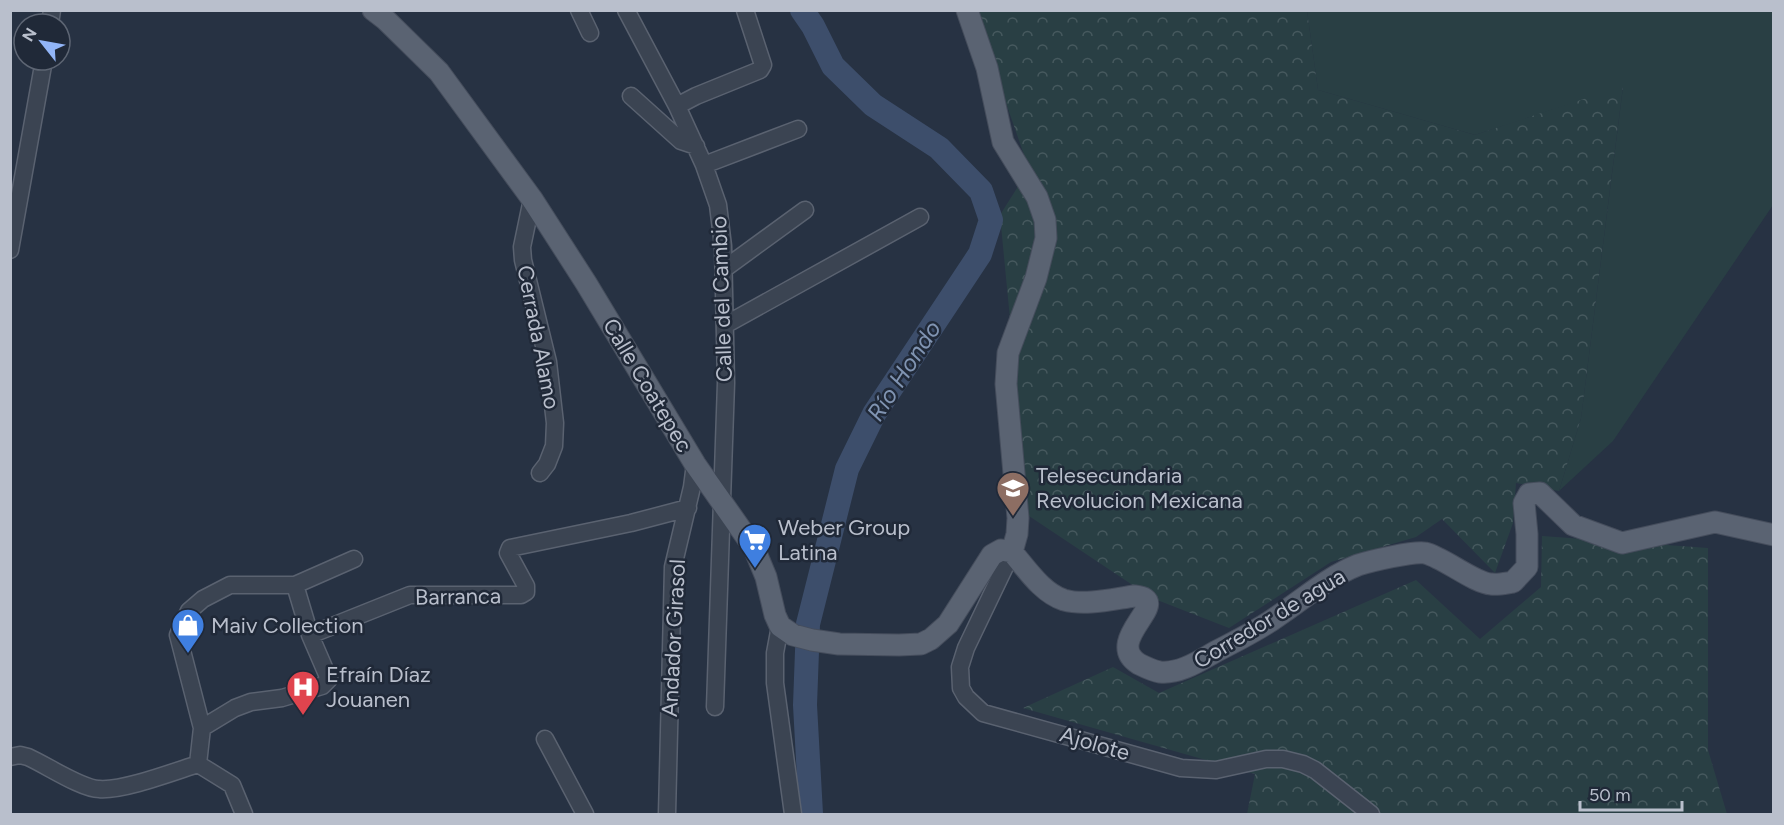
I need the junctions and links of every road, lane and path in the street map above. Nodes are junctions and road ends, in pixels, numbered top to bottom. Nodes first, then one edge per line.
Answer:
1 (373, 10) edge
2 (579, 10) edge
3 (626, 10) edge
4 (745, 10) edge
5 (968, 10) edge
6 (590, 33) dead end
7 (42, 72) edge
8 (631, 96) dead end
9 (677, 106) junction
10 (798, 129) dead end
11 (696, 146) junction
12 (704, 165) junction
13 (532, 199) junction
14 (805, 210) dead end
15 (920, 217) dead end
16 (10, 250) edge
17 (724, 269) junction
18 (725, 325) junction
19 (695, 464) junction
20 (540, 473) dead end
21 (721, 499) junction
22 (688, 508) junction
23 (1773, 535) edge
24 (1012, 552) junction
25 (354, 559) dead end
26 (294, 585) junction
27 (795, 634) junction
28 (310, 635) junction
29 (715, 707) dead end
30 (202, 728) junction
31 (546, 739) dead end
32 (10, 757) edge
33 (198, 764) junction
34 (244, 814) edge
35 (585, 814) edge
36 (667, 814) edge
37 (793, 814) edge
38 (1371, 814) edge

1 - 13 main road, Calle Coatepec
2 - 6 street
3 - 9 street, Calle del Cambio
4 - 9 street
5 - 24 main road
7 - 16 street
8 - 11 street
9 - 11 street, Calle del Cambio
10 - 12 street
11 - 12 street, Calle del Cambio
12 - 17 street, Calle del Cambio
13 - 19 main road, Calle Coatepec
13 - 20 street, Cerrada Alamo
14 - 17 street
15 - 18 street
17 - 18 street, Calle del Cambio
18 - 21 street, Calle del Cambio
19 - 21 main road, Calle Coatepec
19 - 22 street, Andador Girasol
21 - 27 main road, Calle Coatepec
21 - 29 street, Calle del Cambio
22 - 28 street, Barranca
22 - 36 street, Andador Girasol
23 - 24 main road, Corredor de agua
24 - 27 main road
24 - 38 street, Ajolote
25 - 26 street
26 - 28 street
26 - 30 street
27 - 37 street, Calle Coatepec
28 - 30 street
30 - 33 street
31 - 35 street
32 - 33 street
33 - 34 street

